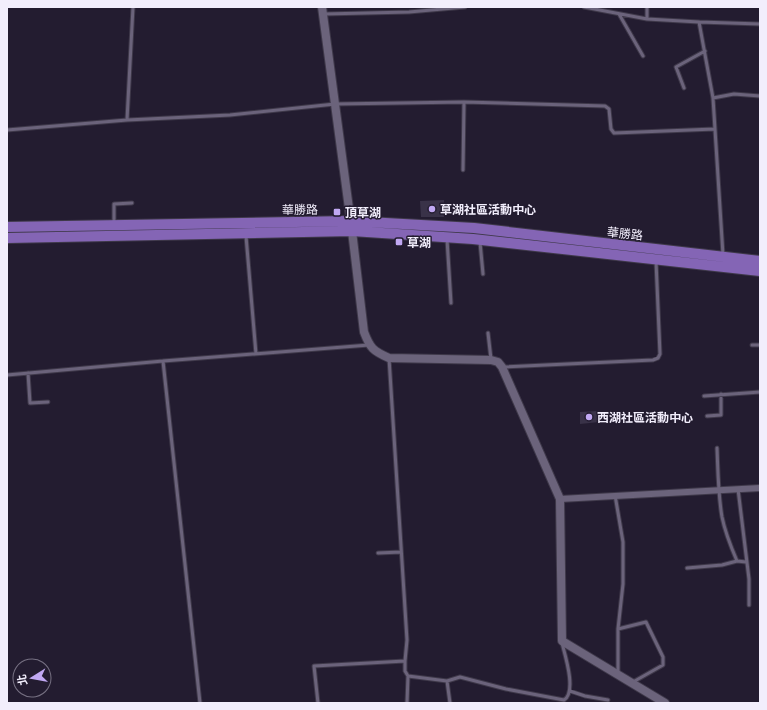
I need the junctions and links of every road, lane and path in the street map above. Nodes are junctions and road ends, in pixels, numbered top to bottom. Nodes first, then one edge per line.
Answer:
1 (133, 7) edge
2 (409, 7) edge
3 (465, 7) edge
4 (584, 7) edge
5 (647, 7) edge
6 (323, 11) edge
7 (409, 12) junction
8 (619, 14) junction
9 (647, 19) junction
10 (699, 22) junction
11 (760, 24) edge
12 (705, 51) junction
13 (643, 56) dead end
14 (684, 88) dead end
15 (760, 96) edge
16 (713, 98) junction
17 (464, 102) junction
18 (335, 104) junction
19 (127, 120) junction
20 (715, 129) junction
21 (7, 130) edge
22 (462, 170) dead end
23 (132, 204) dead end
24 (114, 225) junction
25 (351, 226) junction
26 (7, 227) edge
27 (246, 233) junction
28 (447, 236) junction
29 (7, 238) edge
30 (480, 239) junction
31 (655, 254) junction
32 (723, 262) junction
33 (760, 262) edge
34 (760, 271) edge
35 (483, 274) dead end
36 (451, 303) dead end
37 (488, 333) dead end
38 (369, 345) junction
39 (752, 345) dead end
40 (760, 345) edge
41 (256, 354) junction
42 (389, 358) junction
43 (491, 360) junction
44 (163, 361) junction
45 (502, 367) junction
46 (28, 373) junction
47 (7, 375) edge
48 (760, 392) edge
49 (721, 394) junction
50 (704, 396) dead end
51 (48, 402) dead end
52 (707, 416) dead end
53 (717, 448) dead end
54 (760, 488) edge
55 (738, 489) junction
56 (719, 490) junction
57 (615, 495) junction
58 (560, 499) junction
59 (401, 552) junction
60 (378, 553) dead end
61 (737, 561) junction
62 (746, 562) junction
63 (687, 568) dead end
64 (749, 605) dead end
65 (618, 629) junction
66 (562, 641) junction
67 (405, 661) junction
68 (618, 675) junction
69 (408, 676) junction
70 (447, 681) junction
71 (631, 683) junction
72 (570, 691) junction
73 (567, 698) junction
74 (608, 700) dead end
75 (200, 703) edge
76 (318, 703) edge
77 (407, 703) edge
78 (450, 703) edge
79 (567, 703) edge
80 (665, 703) edge

1 - 19 lane
2 - 7 lane
3 - 7 lane
4 - 8 lane
5 - 9 lane
6 - 7 lane
6 - 18 street
8 - 9 lane
8 - 13 lane
9 - 10 lane
10 - 11 lane
10 - 12 lane
12 - 14 lane
12 - 16 lane
15 - 16 lane
16 - 20 lane
17 - 18 lane
17 - 20 lane
17 - 22 lane
18 - 19 lane
18 - 25 street
19 - 21 lane
20 - 32 lane
23 - 24 lane
24 - 25 main road, 華勝路
24 - 26 main road, 華勝路
25 - 27 main road, 華勝路
25 - 28 main road, 華勝路
25 - 31 main road, 華勝路
25 - 38 street
27 - 29 main road, 華勝路
27 - 41 lane
28 - 30 main road, 華勝路
28 - 36 lane
30 - 31 main road, 華勝路
30 - 35 lane
31 - 32 main road, 華勝路
31 - 45 lane
32 - 33 main road, 華勝路
32 - 34 main road, 華勝路
37 - 43 lane
38 - 41 lane
38 - 42 street
39 - 40 lane
41 - 44 lane
42 - 43 street
42 - 59 lane
43 - 45 street
44 - 46 lane
44 - 75 lane
45 - 58 street
46 - 47 lane
46 - 51 lane
48 - 49 lane
49 - 50 lane
49 - 52 lane
53 - 56 lane
54 - 55 street
55 - 56 street
55 - 62 lane
56 - 57 street
56 - 61 lane
57 - 58 street
57 - 65 lane
58 - 66 street
59 - 60 lane
59 - 67 lane
61 - 62 lane
61 - 63 lane
62 - 64 lane
65 - 68 lane
65 - 71 lane
66 - 68 street
66 - 72 lane
67 - 69 lane
67 - 76 lane
68 - 71 street
69 - 70 lane
69 - 77 lane
70 - 73 lane
70 - 78 lane
71 - 80 street
72 - 73 lane
72 - 74 lane
73 - 79 lane

